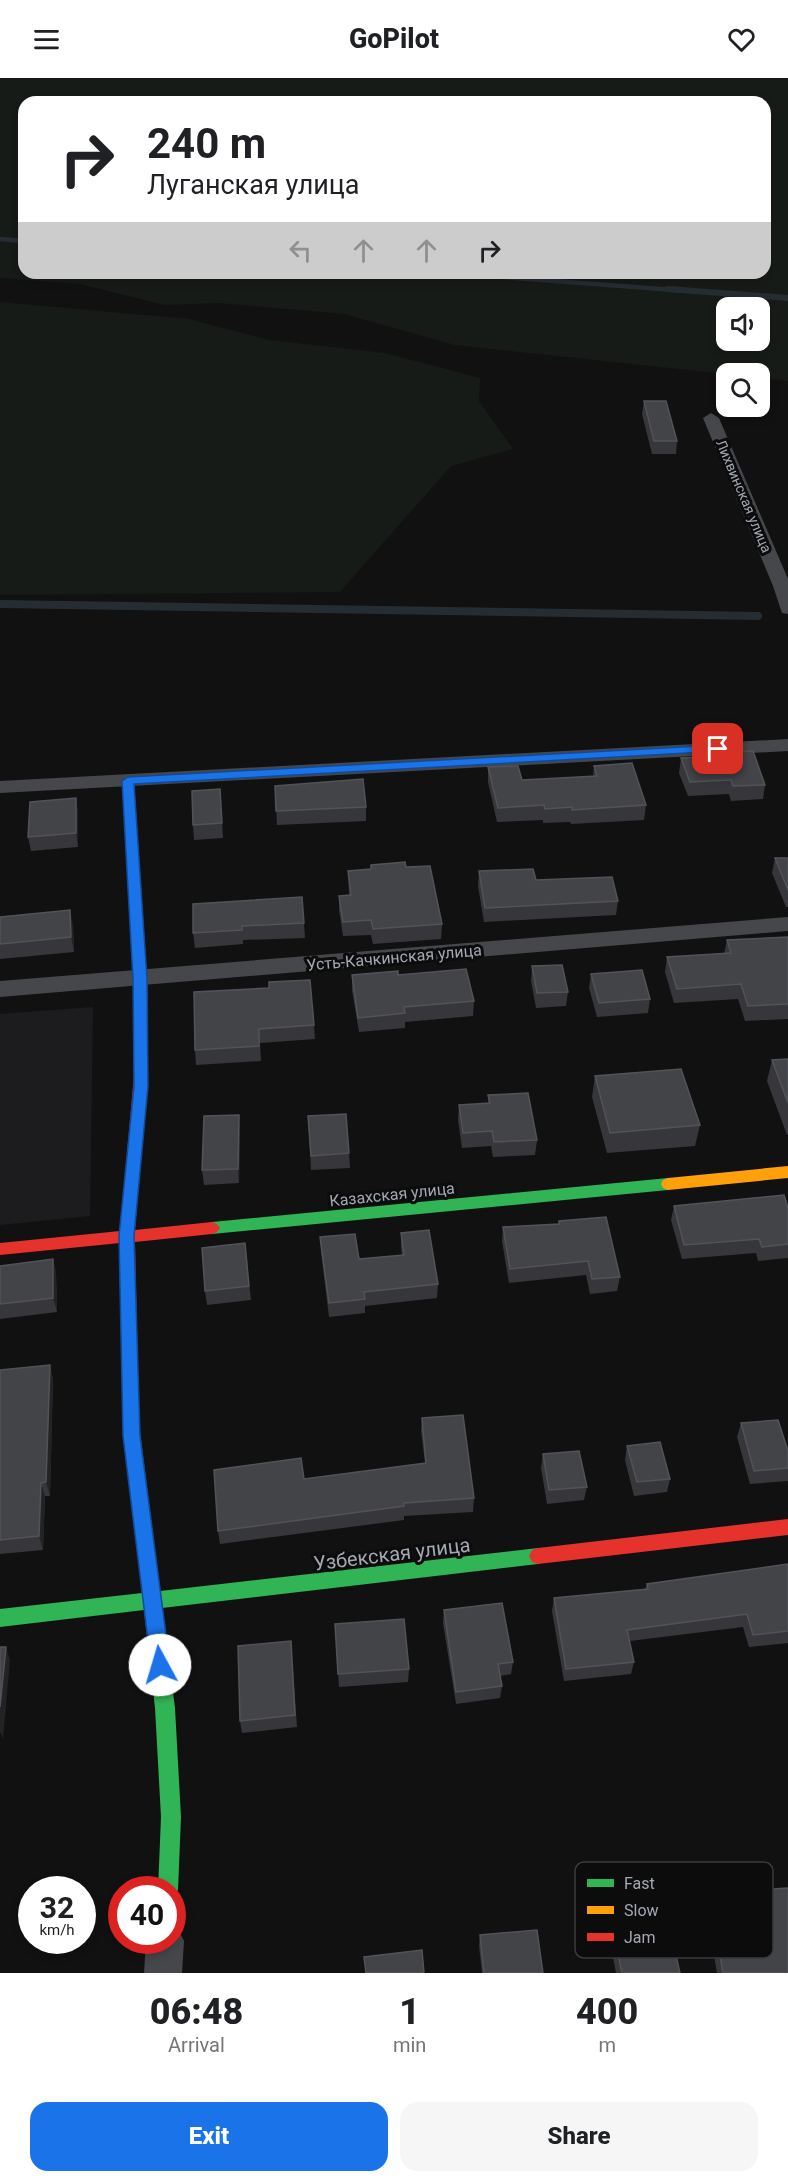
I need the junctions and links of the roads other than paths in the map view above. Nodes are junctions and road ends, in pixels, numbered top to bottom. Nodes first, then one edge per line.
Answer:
1 (711, 418) dead end
2 (788, 609) edge
3 (788, 745) edge
4 (128, 781) junction
5 (0, 787) edge
6 (788, 924) edge
7 (140, 979) junction
8 (0, 989) edge
9 (788, 1172) edge
10 (126, 1236) junction
11 (0, 1249) edge
12 (788, 1527) edge
13 (153, 1601) junction
14 (0, 1618) edge
15 (169, 1876) edge
16 (164, 1954) edge
17 (163, 1973) edge

1 - 2 street, Лихвинская улица
3 - 4 street
4 - 5 street
4 - 7 street
6 - 7 street, Усть-Качкинская улица
7 - 8 street, Усть-Качкинская улица
7 - 10 street
9 - 10 street, Казахская улица
10 - 11 street, Казахская улица
10 - 13 street
12 - 13 street, Узбекская улица
13 - 14 street, Узбекская улица
13 - 15 street
16 - 17 street

